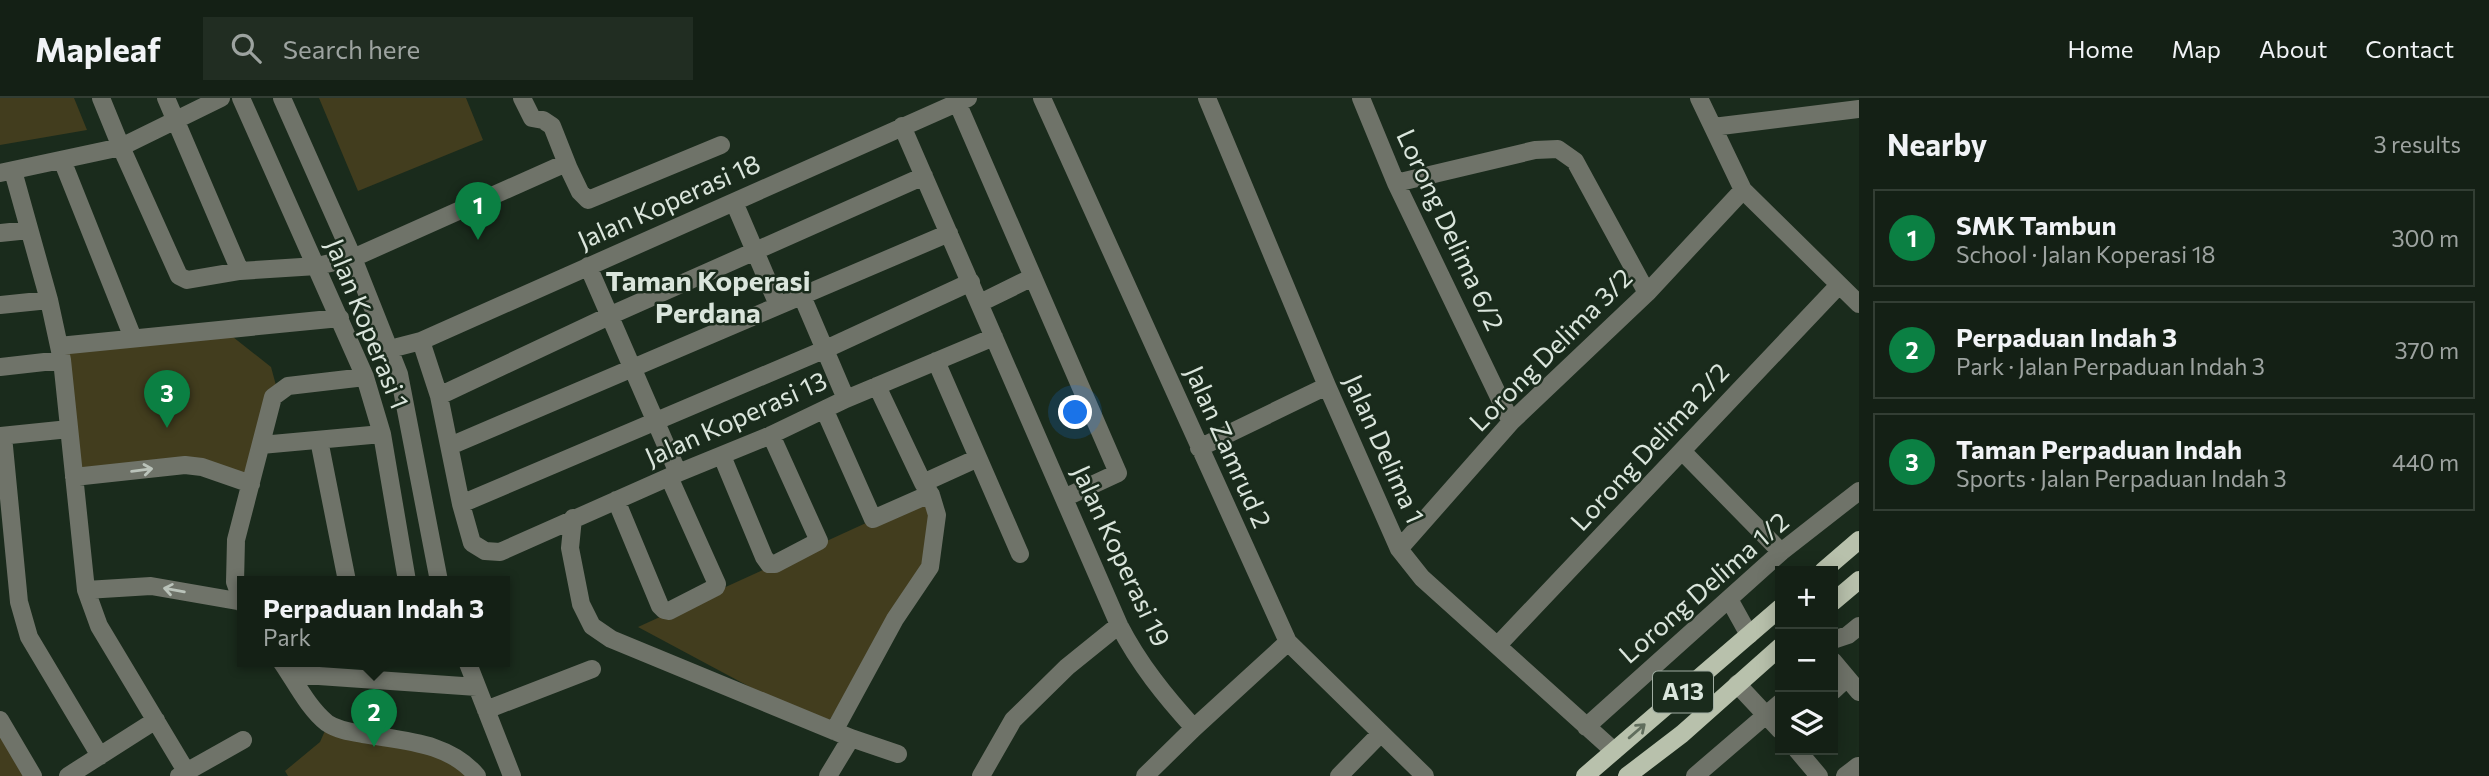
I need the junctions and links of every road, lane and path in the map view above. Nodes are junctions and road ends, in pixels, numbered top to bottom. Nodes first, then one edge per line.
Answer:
1 (101, 98) edge
2 (166, 98) edge
3 (221, 98) edge
4 (241, 98) edge
5 (282, 98) edge
6 (522, 98) edge
7 (1042, 98) edge
8 (1207, 98) edge
9 (1361, 98) edge
10 (1699, 98) edge
11 (962, 100) edge
12 (1858, 110) edge
13 (175, 119) junction
14 (902, 126) junction
15 (1713, 127) junction
16 (721, 145) dead end
17 (121, 147) junction
18 (62, 160) junction
19 (566, 163) junction
20 (6, 172) edge
21 (924, 176) junction
22 (1396, 183) junction
23 (1742, 190) junction
24 (734, 202) junction
25 (29, 230) junction
26 (0, 233) edge
27 (949, 233) junction
28 (754, 251) junction
29 (353, 258) junction
30 (317, 266) junction
31 (588, 266) junction
32 (240, 271) junction
33 (1033, 277) junction
34 (971, 282) junction
35 (1839, 285) junction
36 (1647, 293) junction
37 (802, 296) junction
38 (49, 300) junction
39 (980, 303) junction
40 (1859, 304) edge
41 (0, 305) edge
42 (778, 305) junction
43 (609, 316) junction
44 (340, 318) junction
45 (994, 337) junction
46 (133, 338) junction
47 (421, 341) junction
48 (390, 349) junction
49 (826, 349) junction
50 (60, 353) junction
51 (936, 361) junction
52 (0, 367) edge
53 (631, 368) junction
54 (365, 377) junction
55 (877, 386) junction
56 (1327, 386) junction
57 (439, 397) junction
58 (846, 399) junction
59 (825, 411) junction
60 (654, 420) junction
61 (1511, 422) junction
62 (69, 429) junction
63 (382, 434) junction
64 (771, 435) junction
65 (2, 436) edge
66 (319, 440) junction
67 (261, 445) junction
68 (450, 446) junction
69 (1199, 448) junction
70 (1682, 451) junction
71 (722, 456) junction
72 (978, 458) junction
73 (673, 475) junction
74 (74, 477) junction
75 (251, 484) junction
76 (927, 489) junction
77 (1859, 491) edge
78 (1064, 498) junction
79 (616, 500) junction
80 (461, 504) junction
81 (573, 519) junction
82 (1859, 540) edge
83 (1399, 549) junction
84 (1781, 552) junction
85 (1020, 554) dead end
86 (1829, 566) edge
87 (346, 576) edge
88 (406, 576) edge
89 (438, 576) edge
90 (1859, 580) edge
91 (237, 588) edge
92 (86, 590) junction
93 (1838, 598) edge
94 (1729, 599) junction
95 (237, 602) edge
96 (1775, 612) edge
97 (1119, 625) junction
98 (1749, 635) junction
99 (1846, 637) edge
100 (1288, 642) junction
101 (1498, 645) junction
102 (1775, 651) edge
103 (1838, 653) edge
104 (469, 667) edge
105 (1838, 667) edge
106 (286, 668) edge
107 (592, 669) dead end
108 (1737, 684) junction
109 (1853, 685) edge
110 (477, 687) junction
111 (1773, 708) edge
112 (486, 709) junction
113 (0, 720) edge
114 (156, 720) junction
115 (1586, 727) junction
116 (1194, 728) junction
117 (1381, 733) junction
118 (842, 735) junction
119 (243, 740) dead end
120 (1614, 751) junction
121 (898, 754) dead end
122 (1801, 755) edge
123 (100, 756) junction
124 (1858, 766) edge
125 (185, 774) edge
126 (33, 776) edge
127 (68, 776) edge
128 (477, 776) edge
129 (512, 776) edge
130 (828, 776) edge
131 (981, 776) edge
132 (1145, 776) edge
133 (1339, 776) edge
134 (1425, 776) edge
135 (1586, 776) edge
136 (1627, 776) edge
137 (1695, 776) edge
138 (1819, 776) edge
139 (1845, 776) edge

1 - 17 street
2 - 13 street
3 - 13 street
4 - 30 street, Jalan Koperasi 1
5 - 29 street
6 - 19 street
7 - 69 street, Jalan Zamrud 2
8 - 56 street, Jalan Delima 1
9 - 22 street, Lorong Delima 6/2
10 - 15 street
11 - 14 street, Jalan Koperasi 18
11 - 33 street
12 - 15 street
13 - 17 street
13 - 32 street
14 - 21 street, Jalan Koperasi 19
14 - 24 street, Jalan Koperasi 18
15 - 23 street
16 - 19 street
17 - 18 street
17 - 32 street
18 - 20 street
18 - 46 street
19 - 29 street
20 - 25 street
21 - 27 street, Jalan Koperasi 19
21 - 28 street
22 - 36 street
22 - 61 street, Lorong Delima 6/2
23 - 35 street
23 - 36 street, Lorong Delima 3/2
24 - 28 street
24 - 31 street, Jalan Koperasi 18
25 - 26 street
25 - 38 street
27 - 34 street, Jalan Koperasi 19
27 - 37 street
28 - 42 street
28 - 43 street
29 - 30 street
29 - 48 street
30 - 32 street
30 - 44 street, Jalan Koperasi 1
31 - 43 street
31 - 47 street, Jalan Koperasi 18
33 - 39 street
33 - 78 street
34 - 39 street, Jalan Koperasi 19
34 - 49 street
35 - 40 street
35 - 70 street, Lorong Delima 2/2
36 - 61 street, Lorong Delima 3/2
37 - 42 street
37 - 49 street
38 - 41 street
38 - 50 street
39 - 45 street, Jalan Koperasi 19
42 - 53 street
43 - 53 street
43 - 57 street
44 - 46 street
44 - 54 street, Jalan Koperasi 1
45 - 51 street, Jalan Koperasi 13
45 - 78 street, Jalan Koperasi 19
46 - 50 street
47 - 48 street, Jalan Koperasi 18
47 - 57 street
48 - 89 street
49 - 58 street
49 - 60 street
50 - 52 street
50 - 62 street
51 - 55 street, Jalan Koperasi 13
51 - 72 street
53 - 60 street
53 - 68 street
54 - 63 street, Jalan Koperasi 1
54 - 67 street
55 - 58 street, Jalan Koperasi 13
55 - 76 street
56 - 69 street
56 - 83 street, Jalan Delima 1
57 - 68 street
58 - 59 street, Jalan Koperasi 13
59 - 64 street, Jalan Koperasi 13
59 - 76 street
60 - 73 street
60 - 80 street
61 - 83 street, Lorong Delima 3/2
62 - 65 street
62 - 74 street
63 - 66 street
63 - 88 street, Jalan Koperasi 1
64 - 71 street, Jalan Koperasi 13
64 - 71 street
65 - 123 street
66 - 67 street
66 - 87 street
67 - 75 street
68 - 80 street
69 - 100 street, Jalan Zamrud 2
70 - 84 street
70 - 101 street, Lorong Delima 2/2
71 - 73 street, Jalan Koperasi 13
72 - 76 street
72 - 85 street
73 - 79 street, Jalan Koperasi 13
73 - 79 street
74 -> 75 street
74 - 92 street
75 - 91 street
76 - 118 street
77 - 84 street, Lorong Delima 1/2
78 - 97 street, Jalan Koperasi 19
79 - 81 street, Jalan Koperasi 13
80 - 81 street, Jalan Koperasi 13
81 - 118 street
82 - 86 main road
83 - 101 street, Jalan Delima 1
84 - 94 street, Lorong Delima 1/2
90 - 93 main road
95 -> 92 street
92 - 114 street
94 - 98 street
94 - 115 street, Lorong Delima 1/2
96 - 98 main road, A13
97 - 116 street, Jalan Koperasi 19
97 - 131 street
120 -> 98 main road, A13
99 - 103 street
100 - 116 street
100 - 117 street, Jalan Zamrud 2
101 - 115 street, Jalan Delima 1
102 - 108 main road, A13
104 - 110 street
105 - 109 street
106 - 110 street
106 - 128 street
107 - 112 street
108 - 111 street
108 - 136 main road, A13
110 - 112 street
111 - 137 street
112 - 129 street
113 - 126 street
114 - 123 street
114 - 125 street
115 - 120 street, Jalan Delima 1
116 - 132 street
117 - 133 street
117 - 134 street, Jalan Zamrud 2
118 - 121 street
118 - 130 street
119 - 125 street
120 - 135 main road, A13
122 - 138 street
123 - 127 street
124 - 139 street

